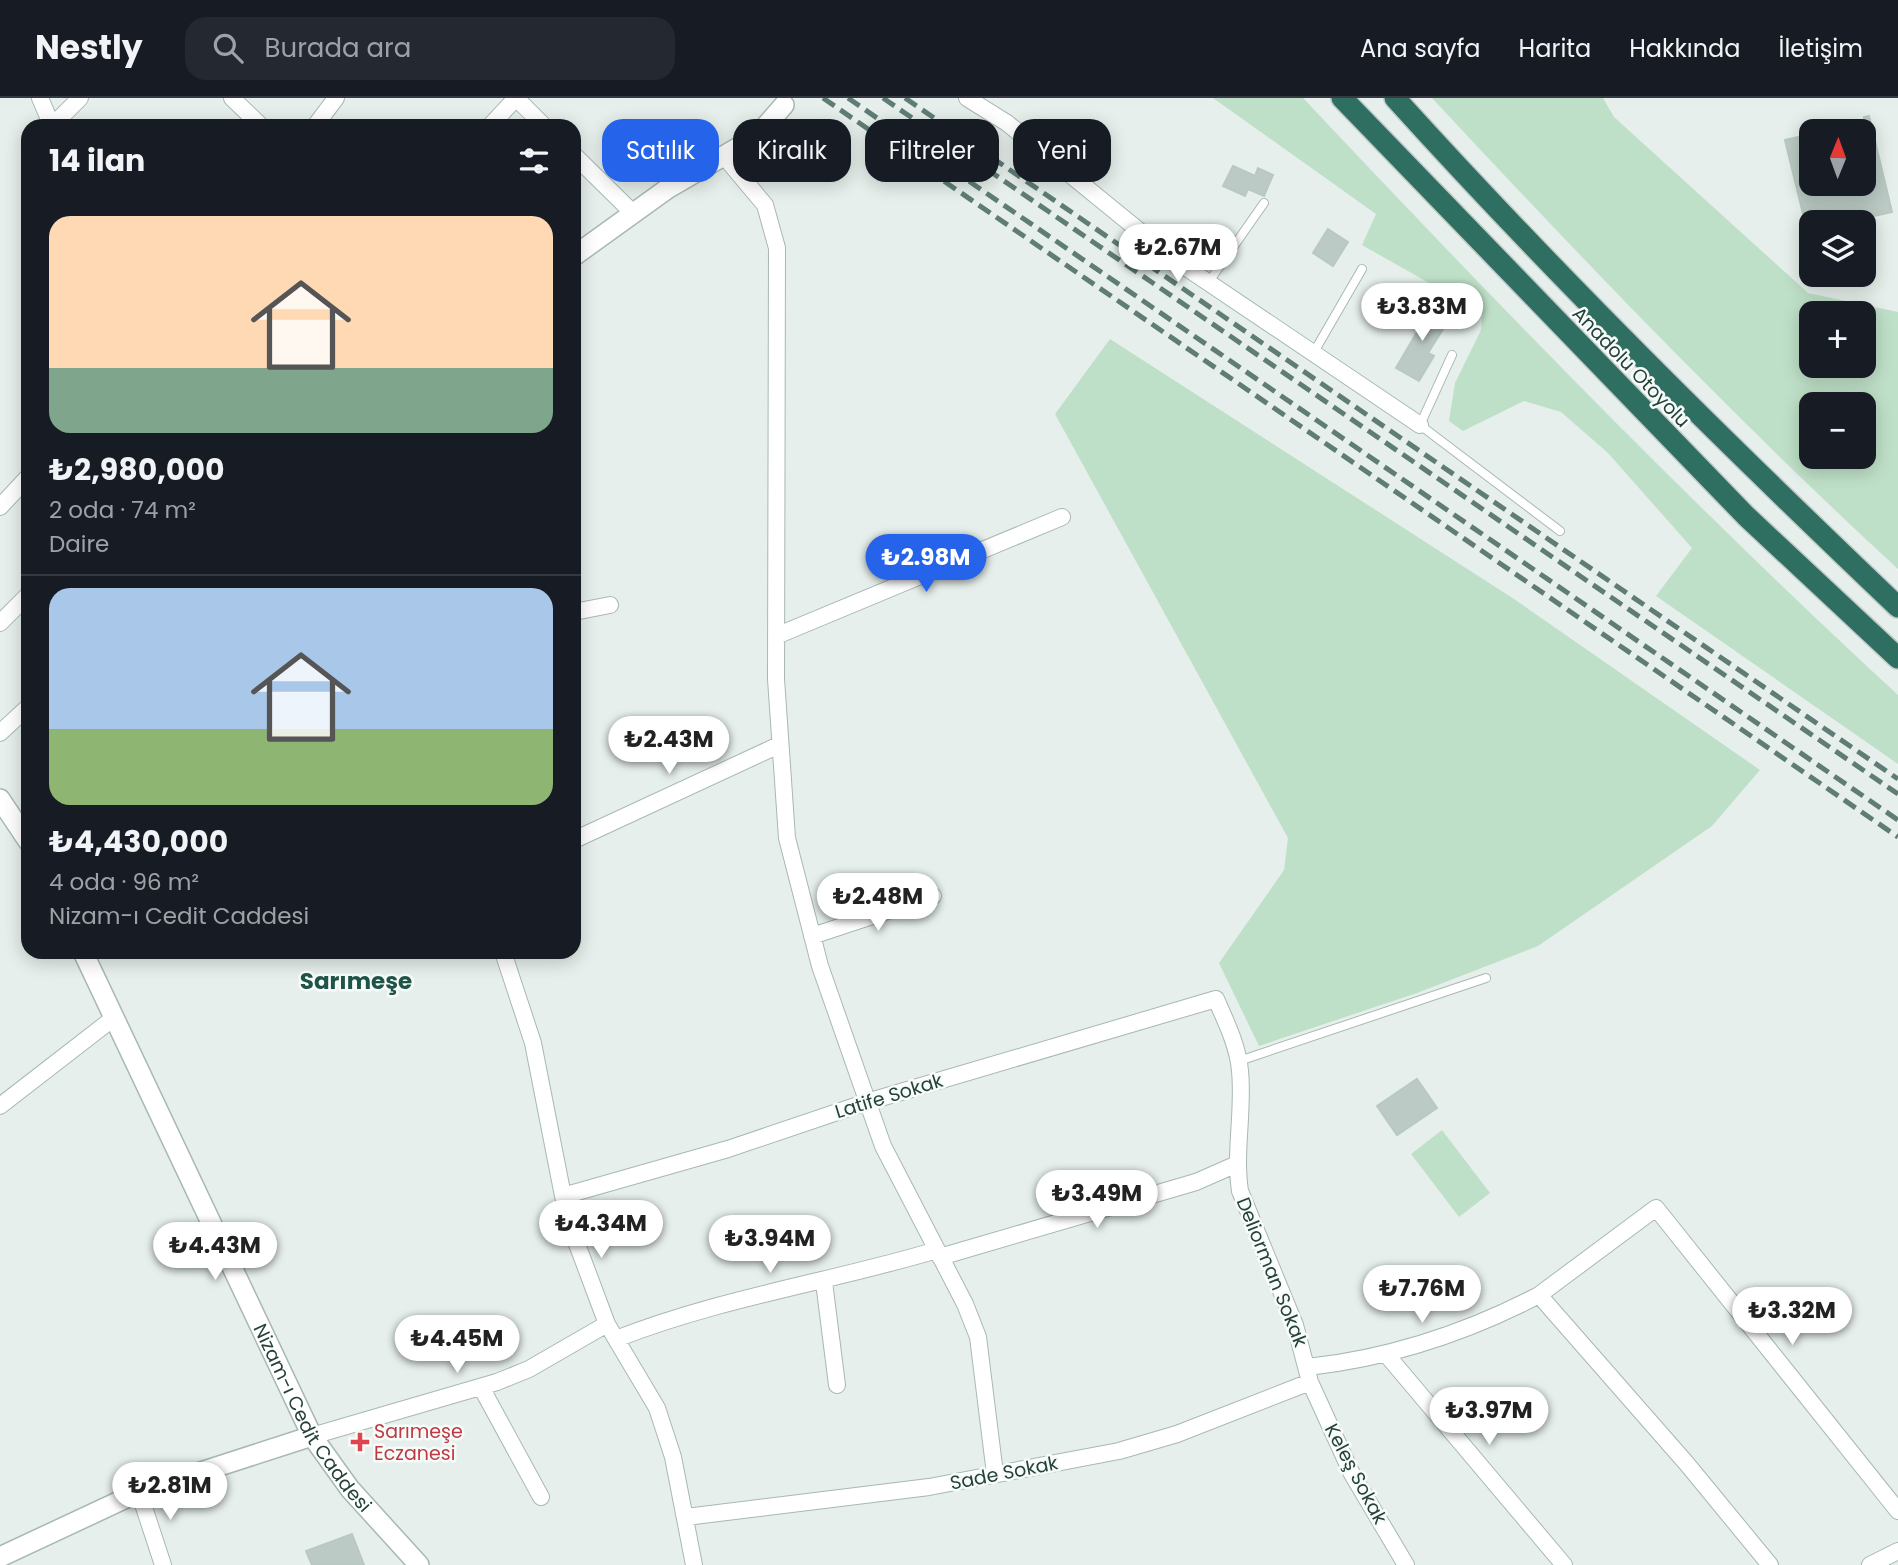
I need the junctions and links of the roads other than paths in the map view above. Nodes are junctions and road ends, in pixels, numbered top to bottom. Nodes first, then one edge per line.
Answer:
1 (40, 98) edge
2 (80, 98) edge
3 (232, 98) edge
4 (336, 98) edge
5 (967, 98) edge
6 (1342, 98) edge
7 (1395, 98) edge
8 (784, 105) dead end
9 (49, 119) edge
10 (59, 119) edge
11 (254, 119) edge
12 (320, 119) edge
13 (496, 119) edge
14 (537, 119) edge
15 (724, 156) junction
16 (581, 162) edge
17 (1264, 203) dead end
18 (633, 213) junction
19 (581, 251) edge
20 (1362, 269) dead end
21 (1209, 283) junction
22 (1314, 352) junction
23 (1452, 355) dead end
24 (1420, 425) junction
25 (21, 484) edge
26 (0, 507) edge
27 (1062, 517) dead end
28 (1560, 531) dead end
29 (21, 602) edge
30 (610, 606) dead end
31 (1898, 607) edge
32 (581, 611) edge
33 (0, 623) edge
34 (776, 636) junction
35 (1898, 658) edge
36 (21, 714) edge
37 (0, 733) edge
38 (779, 744) junction
39 (0, 799) edge
40 (21, 830) edge
41 (581, 837) edge
42 (933, 896) dead end
43 (812, 936) junction
44 (86, 959) edge
45 (505, 959) edge
46 (1486, 978) dead end
47 (1216, 999) joint
48 (115, 1017) junction
49 (1239, 1061) junction
50 (867, 1102) junction
51 (0, 1107) edge
52 (1237, 1164) junction
53 (563, 1196) junction
54 (939, 1254) junction
55 (824, 1282) junction
56 (1539, 1295) junction
57 (607, 1324) junction
58 (616, 1339) junction
59 (1385, 1354) junction
60 (1309, 1374) junction
61 (836, 1385) dead end
62 (481, 1387) junction
63 (312, 1436) junction
64 (995, 1474) junction
65 (139, 1492) junction
66 (541, 1497) dead end
67 (1898, 1511) edge
68 (686, 1517) junction
69 (1898, 1551) edge
70 (0, 1557) edge
71 (163, 1565) edge
72 (419, 1565) edge
73 (694, 1565) edge
74 (1406, 1565) edge
75 (1564, 1565) edge
76 (1770, 1565) edge
77 (1870, 1565) edge

1 - 9 street
2 - 10 street
3 - 11 street
4 - 12 street
5 - 21 street
6 - 35 highway, Anadolu Otoyolu
7 - 31 highway, Anadolu Otoyolu
8 - 15 street
13 - 14 street
15 - 18 street
15 - 34 street
16 - 18 street
17 - 21 lane
18 - 19 street
20 - 22 lane
21 - 22 street
22 - 24 street
23 - 24 lane
24 - 28 lane
25 - 26 street
27 - 34 street
29 - 33 street
30 - 32 street
34 - 38 street
36 - 37 street
38 - 41 street
38 - 43 street
39 - 40 street
42 - 43 street
43 - 50 street
44 - 48 street, Nizam-ı Cedit Caddesi
45 - 53 street
46 - 49 lane
47 - 49 street, Deliorman Sokak
47 - 50 street, Latife Sokak
48 - 51 street
48 - 63 street, Nizam-ı Cedit Caddesi
49 - 52 street, Deliorman Sokak
50 - 53 street, Latife Sokak
50 - 54 street
52 - 54 street
52 - 60 street, Deliorman Sokak
53 - 57 street
54 - 55 street
54 - 64 street
55 - 58 street
55 - 61 street
56 - 59 street, Sade Sokak
56 - 67 street, Sade Sokak
56 - 76 street
57 - 58 street
57 - 62 street
58 - 68 street
59 - 60 street, Sade Sokak
59 - 75 street
60 - 64 street, Sade Sokak
60 - 74 street, Keleş Sokak
62 - 63 street
62 - 66 street
63 - 65 street
63 - 72 street, Nizam-ı Cedit Caddesi
64 - 68 street, Sade Sokak
65 - 70 street
65 - 71 street
68 - 73 street
69 - 77 street

